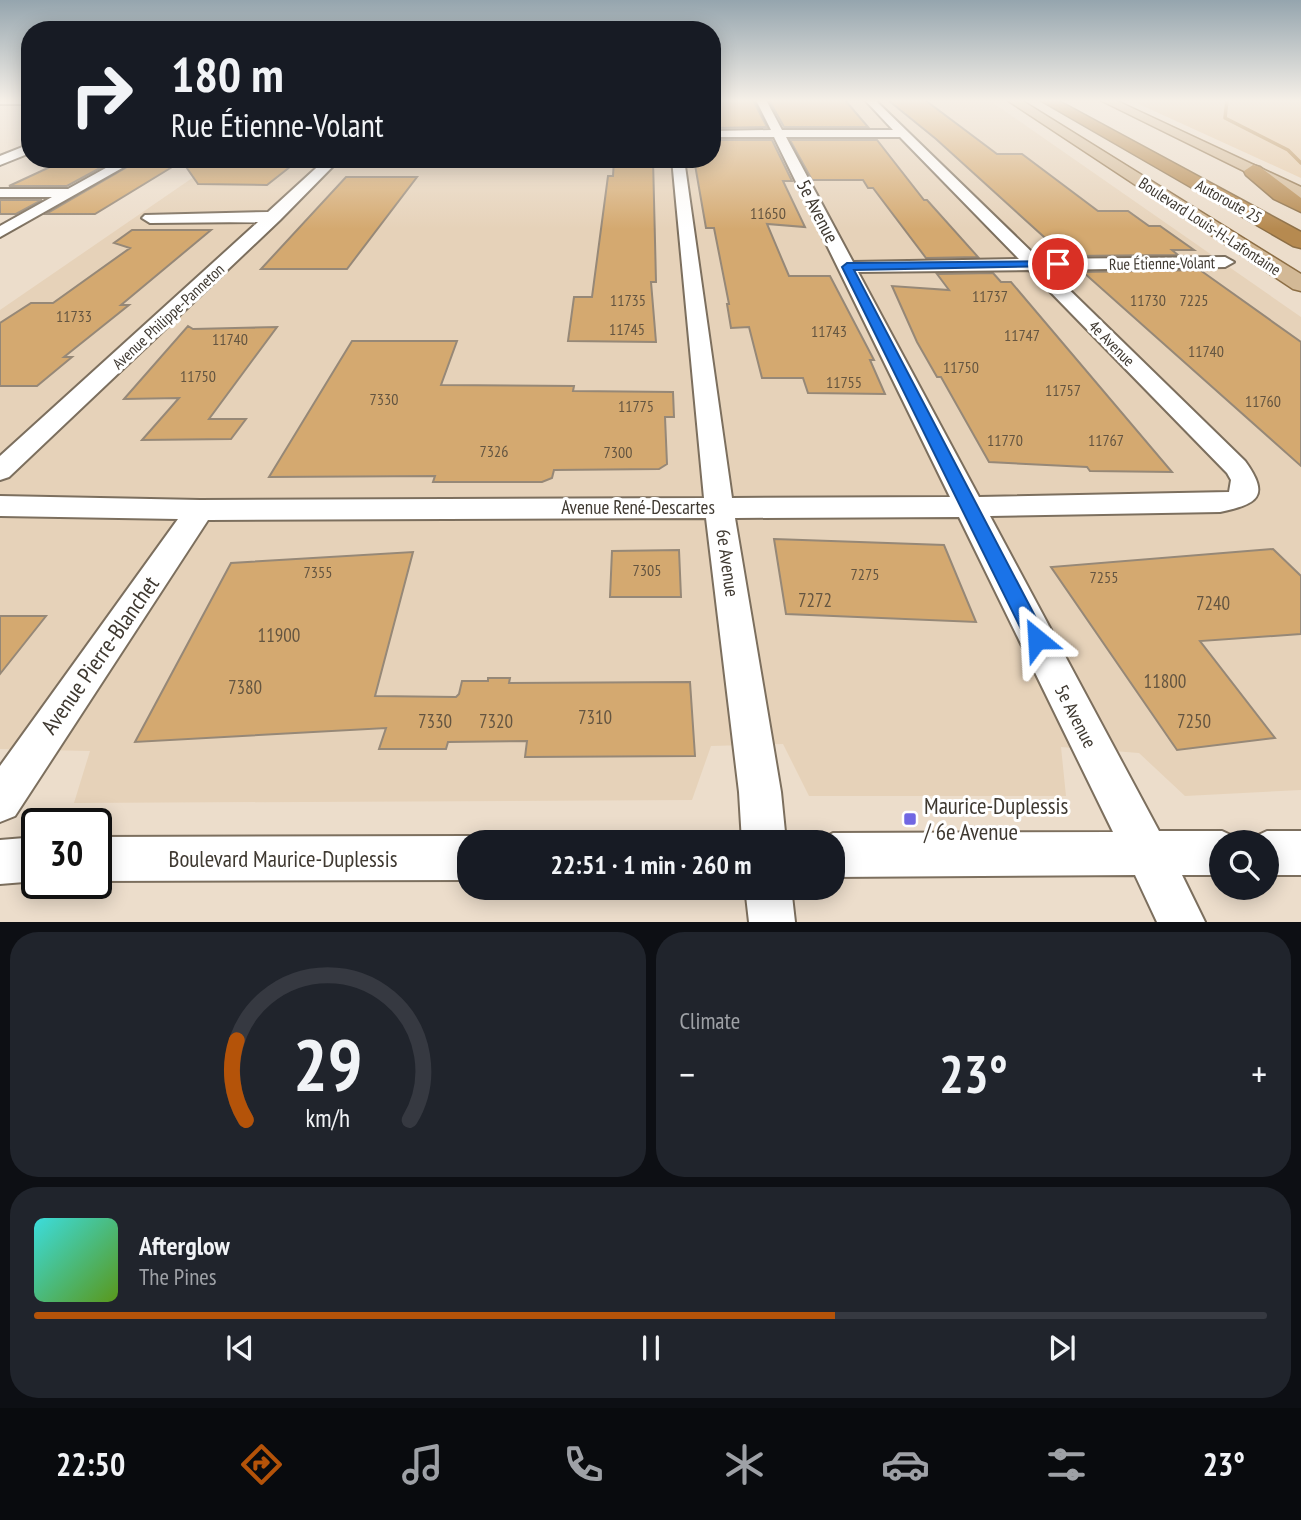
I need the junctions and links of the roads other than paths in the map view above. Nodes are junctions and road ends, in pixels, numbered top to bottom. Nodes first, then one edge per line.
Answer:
1 (783, 143) edge
2 (913, 143) edge
3 (1080, 143) edge
4 (1084, 143) edge
5 (1125, 143) edge
6 (1149, 143) edge
7 (1195, 143) edge
8 (21, 152) edge
9 (0, 161) edge
10 (116, 168) edge
11 (325, 168) edge
12 (679, 168) edge
13 (1253, 171) junction
14 (0, 193) edge
15 (71, 193) junction
16 (1301, 194) edge
17 (1301, 206) edge
18 (275, 217) junction
19 (150, 218) dead end
20 (1301, 223) edge
21 (0, 232) edge
22 (1301, 241) edge
23 (1224, 262) dead end
24 (1301, 262) edge
25 (1032, 264) junction
26 (847, 267) junction
27 (1301, 284) edge
28 (1236, 467) joint
29 (0, 471) edge
30 (0, 506) edge
31 (719, 507) junction
32 (969, 507) junction
33 (200, 510) junction
34 (0, 801) edge
35 (763, 830) edge
36 (1146, 853) junction
37 (1209, 853) edge
38 (1279, 853) edge
39 (1301, 853) edge
40 (845, 855) edge
41 (457, 858) edge
42 (112, 859) edge
43 (21, 860) edge
44 (0, 862) edge
45 (769, 900) edge
46 (772, 922) edge
47 (1182, 922) edge

1 - 26 street, 5e Avenue
2 - 25 street, 4e Avenue
3 - 27 main road, Boulevard Louis-H.-Lafontaine
4 - 24 highway
5 - 22 highway, Autoroute 25
6 - 20 highway, Autoroute 25
7 - 13 main road
8 - 9 street
10 - 15 street
11 - 18 street, Avenue Philippe-Panneton
12 - 31 street, 6e Avenue
13 - 16 main road
13 - 17 highway
14 - 15 street
15 - 21 street
18 - 19 street
18 - 29 street, Avenue Philippe-Panneton
23 - 25 street, Rue Étienne-Volant
25 - 26 street, Rue Étienne-Volant
25 - 28 street, 4e Avenue
26 - 32 street, 5e Avenue
28 - 32 street, Avenue René-Descartes
30 - 33 street, Avenue René-Descartes
31 - 32 street, Avenue René-Descartes
31 - 33 street, Avenue René-Descartes
31 - 35 street, 6e Avenue
32 - 36 street, 5e Avenue
33 - 34 street, Avenue Pierre-Blanchet
36 - 37 street
36 - 40 street
36 - 47 street, 5e Avenue
38 - 39 street
41 - 42 street, Boulevard Maurice-Duplessis
43 - 44 street
45 - 46 street

